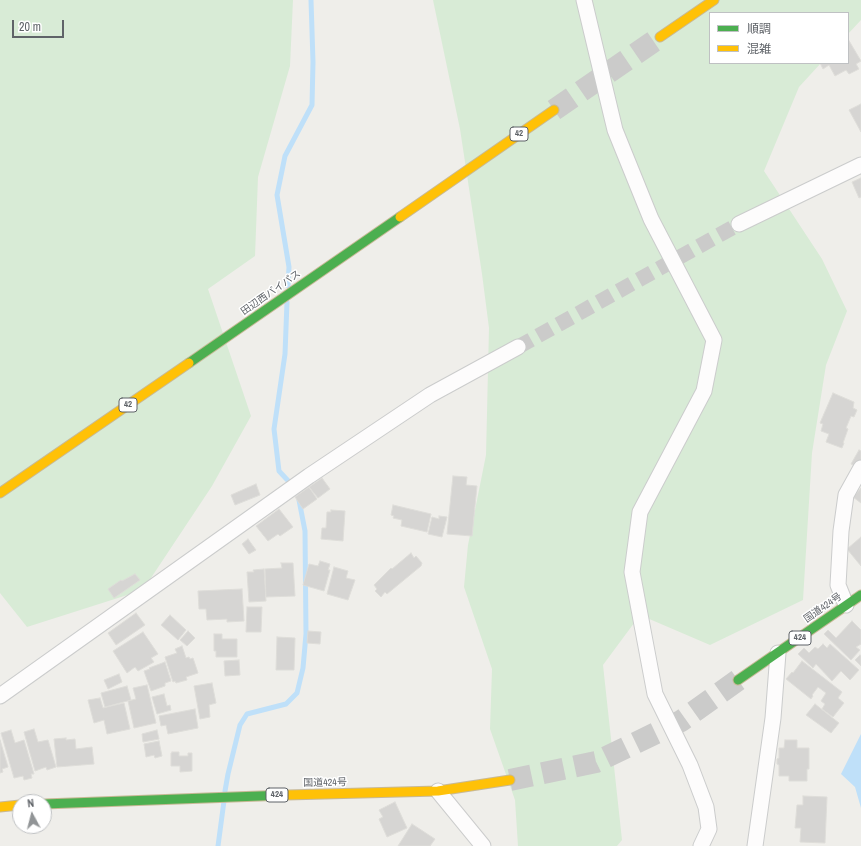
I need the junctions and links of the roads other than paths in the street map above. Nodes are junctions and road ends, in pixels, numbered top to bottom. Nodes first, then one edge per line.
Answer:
1 (584, 0) edge
2 (714, 0) edge
3 (660, 38) tunnel mouth
4 (554, 110) tunnel mouth
5 (861, 165) edge
6 (739, 224) tunnel mouth
7 (518, 347) tunnel mouth
8 (861, 468) edge
9 (0, 493) edge
10 (861, 595) edge
11 (846, 605) junction
12 (778, 653) junction
13 (738, 680) tunnel mouth
14 (0, 696) edge
15 (510, 780) tunnel mouth
16 (438, 791) junction
17 (52, 804) edge
18 (12, 806) edge
19 (0, 807) edge
20 (483, 846) edge
21 (701, 846) edge
22 (755, 846) edge

1 - 21 street
2 - 3 highway
4 - 9 highway, 田辺西バイパス / 42
5 - 6 street
7 - 14 street
8 - 11 street
10 - 11 highway, 国道424号 / 424
11 - 12 highway, 国道424号 / 424
12 - 13 highway, 国道424号 / 424
12 - 22 street
15 - 16 highway, 国道424号 / 424
16 - 17 highway, 国道424号 / 424
16 - 20 street
18 - 19 highway

